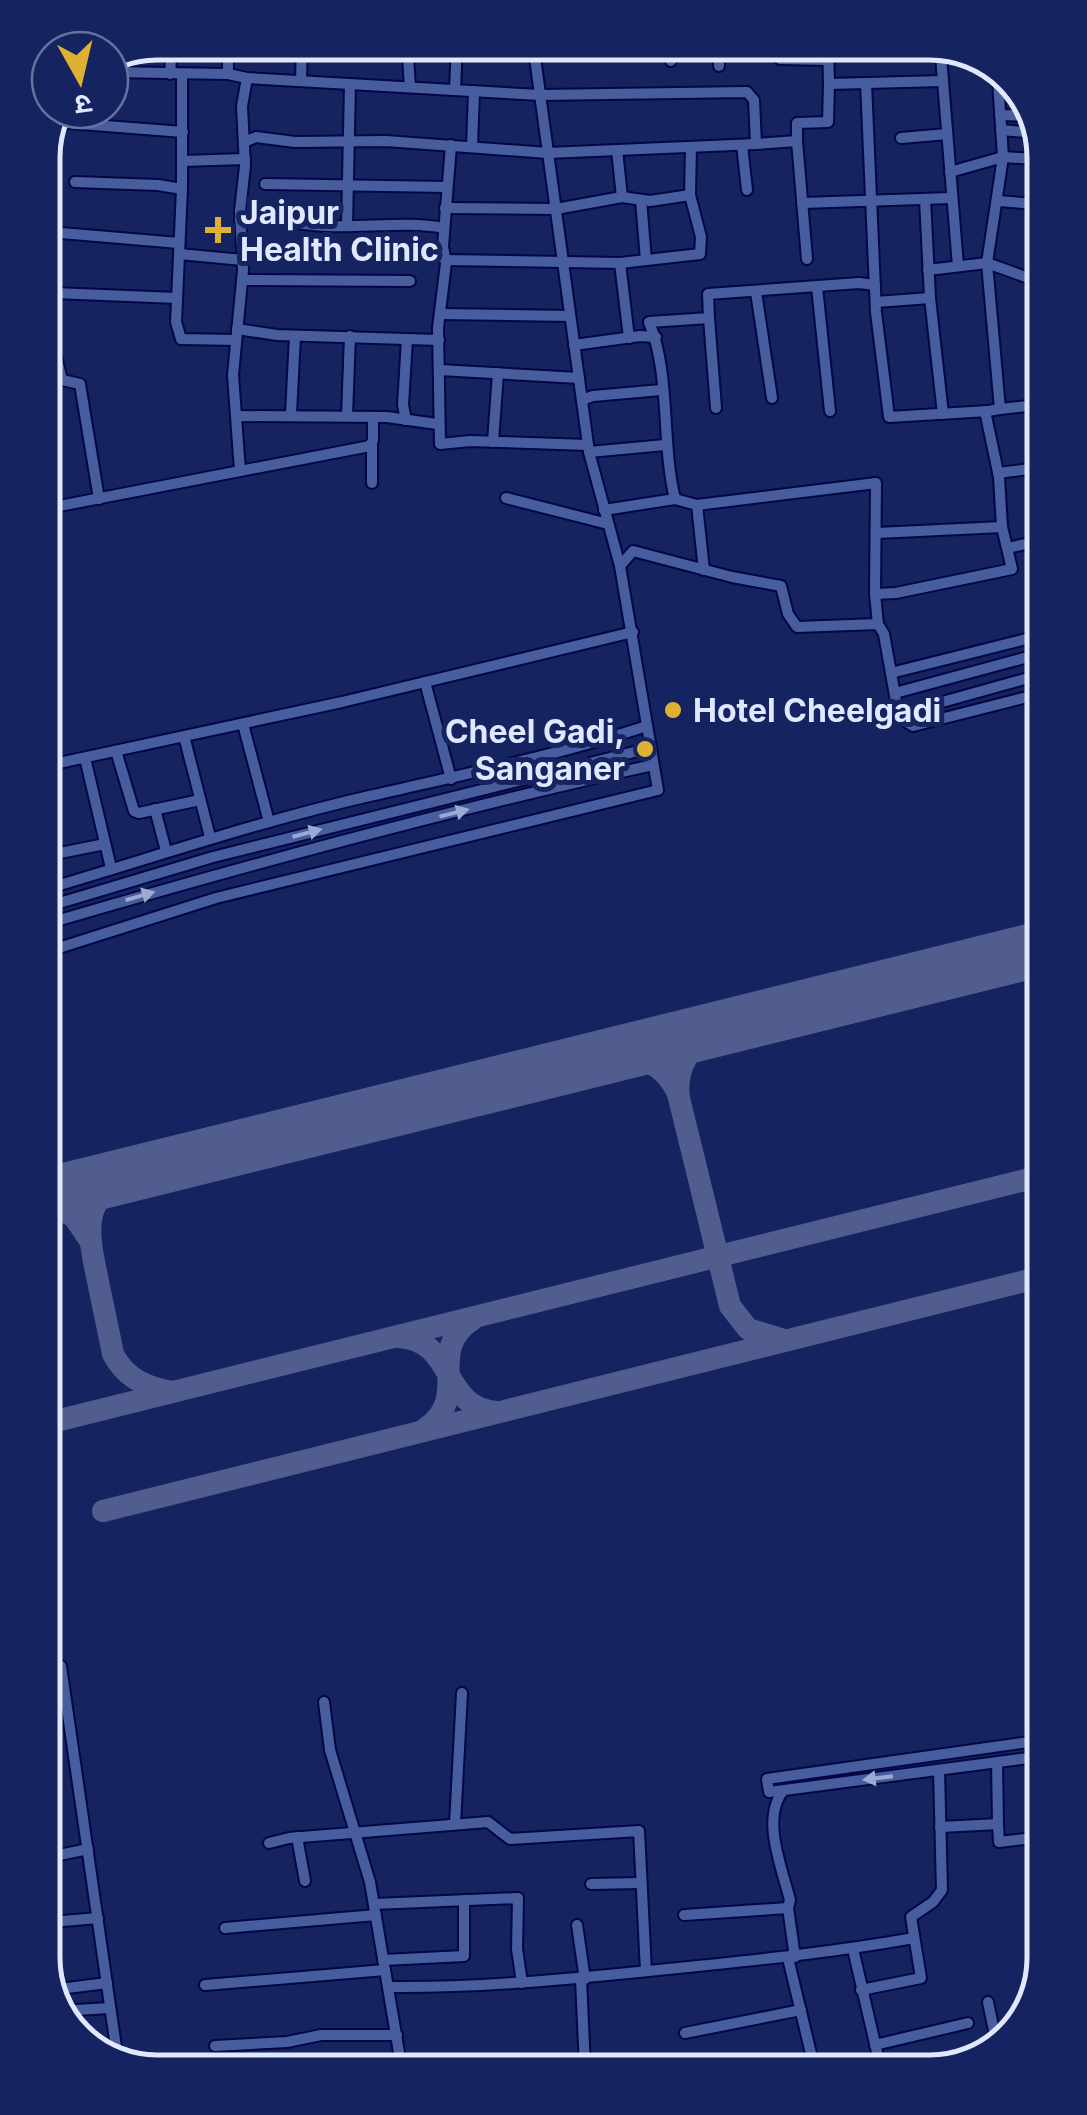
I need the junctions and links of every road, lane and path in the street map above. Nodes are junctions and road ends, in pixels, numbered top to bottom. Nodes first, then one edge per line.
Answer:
1 (174, 60) edge
2 (228, 60) edge
3 (302, 60) edge
4 (409, 60) edge
5 (456, 60) edge
6 (535, 60) edge
7 (719, 60) edge
8 (780, 60) edge
9 (828, 60) joint
10 (941, 61) edge
11 (130, 72) edge
12 (176, 74) junction
13 (228, 74) junction
14 (247, 78) junction
15 (301, 81) junction
16 (943, 81) junction
17 (866, 83) junction
18 (350, 84) junction
19 (829, 84) junction
20 (410, 87) junction
21 (998, 87) edge
22 (455, 90) junction
23 (474, 91) junction
24 (719, 92) junction
25 (540, 95) junction
26 (1000, 115) junction
27 (1018, 115) edge
28 (130, 128) edge
29 (1001, 130) junction
30 (1023, 131) edge
31 (183, 132) junction
32 (947, 134) junction
33 (901, 138) dead end
34 (797, 141) junction
35 (244, 142) junction
36 (349, 142) junction
37 (756, 144) junction
38 (742, 145) junction
39 (451, 146) junction
40 (472, 147) junction
41 (691, 147) junction
42 (617, 150) junction
43 (548, 153) junction
44 (1003, 157) junction
45 (1027, 158) edge
46 (245, 159) junction
47 (182, 161) junction
48 (950, 172) junction
49 (75, 182) dead end
50 (265, 184) dead end
51 (349, 186) junction
52 (447, 187) junction
53 (182, 189) junction
54 (746, 190) dead end
55 (690, 195) junction
56 (622, 197) junction
57 (925, 198) junction
58 (952, 198) junction
59 (641, 200) junction
60 (872, 200) junction
61 (998, 201) junction
62 (1027, 203) edge
63 (802, 204) junction
64 (446, 208) junction
65 (556, 209) junction
66 (240, 220) junction
67 (348, 226) junction
68 (444, 228) junction
69 (60, 232) edge
70 (179, 248) junction
71 (807, 258) dead end
72 (242, 260) junction
73 (445, 260) junction
74 (646, 260) junction
75 (563, 262) junction
76 (620, 263) junction
77 (987, 263) junction
78 (958, 266) junction
79 (928, 270) junction
80 (1027, 277) edge
81 (242, 280) junction
82 (410, 281) dead end
83 (875, 285) junction
84 (817, 287) junction
85 (756, 292) junction
86 (60, 293) edge
87 (177, 298) junction
88 (930, 298) junction
89 (876, 302) junction
90 (441, 314) junction
91 (570, 316) junction
92 (709, 318) junction
93 (236, 335) junction
94 (295, 336) junction
95 (350, 336) junction
96 (656, 337) junction
97 (629, 338) junction
98 (407, 339) junction
99 (439, 340) junction
100 (574, 345) junction
101 (440, 370) junction
102 (60, 372) edge
103 (498, 373) junction
104 (578, 378) junction
105 (661, 390) junction
106 (772, 398) dead end
107 (582, 400) junction
108 (1027, 406) edge
109 (716, 408) dead end
110 (1000, 409) junction
111 (830, 412) dead end
112 (985, 412) junction
113 (291, 414) junction
114 (944, 414) junction
115 (236, 416) junction
116 (347, 416) junction
117 (373, 417) junction
118 (406, 420) junction
119 (437, 424) junction
120 (494, 442) junction
121 (372, 444) junction
122 (665, 445) junction
123 (588, 449) junction
124 (1027, 469) edge
125 (240, 471) junction
126 (998, 473) junction
127 (372, 483) dead end
128 (506, 498) dead end
129 (100, 499) junction
130 (675, 499) junction
131 (697, 505) junction
132 (60, 506) edge
133 (604, 510) junction
134 (608, 524) junction
135 (1002, 527) junction
136 (877, 534) junction
137 (1027, 544) edge
138 (1008, 548) junction
139 (620, 566) junction
140 (704, 570) junction
141 (876, 594) junction
142 (878, 624) junction
143 (633, 632) junction
144 (1027, 639) edge
145 (1027, 657) edge
146 (891, 672) junction
147 (1027, 678) edge
148 (424, 682) junction
149 (895, 693) junction
150 (1027, 697) edge
151 (899, 714) junction
152 (243, 724) junction
153 (647, 726) junction
154 (184, 736) junction
155 (650, 748) junction
156 (116, 751) junction
157 (85, 758) junction
158 (60, 763) edge
159 (653, 765) junction
160 (450, 780) junction
161 (200, 800) junction
162 (154, 809) junction
163 (269, 822) junction
164 (210, 837) junction
165 (105, 844) junction
166 (166, 852) junction
167 (60, 853) edge
168 (111, 868) junction
169 (60, 884) edge
170 (60, 903) edge
171 (60, 920) edge
172 (60, 948) edge
173 (60, 1666) dead end
174 (462, 1693) dead end
175 (324, 1702) dead end
176 (1027, 1742) edge
177 (1027, 1758) edge
178 (998, 1762) junction
179 (938, 1770) junction
180 (782, 1791) junction
181 (456, 1824) junction
182 (998, 1824) junction
183 (940, 1827) junction
184 (356, 1834) junction
185 (297, 1837) junction
186 (1027, 1838) edge
187 (268, 1843) dead end
188 (88, 1849) junction
189 (60, 1855) edge
190 (304, 1881) dead end
191 (640, 1883) junction
192 (590, 1884) dead end
193 (464, 1900) junction
194 (788, 1908) junction
195 (375, 1910) junction
196 (684, 1915) dead end
197 (98, 1918) junction
198 (60, 1921) edge
199 (578, 1925) dead end
200 (225, 1928) dead end
201 (914, 1938) junction
202 (852, 1949) junction
203 (792, 1958) junction
204 (384, 1965) junction
205 (646, 1972) junction
206 (583, 1979) junction
207 (107, 1983) junction
208 (522, 1983) junction
209 (205, 1985) dead end
210 (388, 1986) junction
211 (65, 1988) edge
212 (861, 1990) junction
213 (988, 2002) dead end
214 (110, 2008) junction
215 (75, 2010) edge
216 (801, 2010) junction
217 (968, 2023) dead end
218 (995, 2030) edge
219 (685, 2033) dead end
220 (397, 2035) junction
221 (115, 2045) edge
222 (875, 2045) junction
223 (215, 2046) dead end
224 (400, 2055) edge
225 (585, 2055) edge
226 (808, 2055) edge
227 (878, 2055) edge

1 - 12 street
2 - 13 street
3 - 15 street
4 - 20 street
5 - 22 street
6 - 25 street
7 - 24 street
8 - 9 street
9 - 19 street
10 - 16 street
11 - 12 street
12 - 13 street
12 - 31 street
13 - 14 street
14 - 15 street
14 - 35 street
15 - 18 street
16 - 17 street
16 - 32 street
17 - 19 street
17 - 60 street
18 - 20 street
18 - 36 street
19 - 34 street
20 - 22 street
21 - 26 street
22 - 23 street
23 - 25 street
23 - 40 street
24 - 25 street
24 - 37 street
25 - 43 street
26 - 27 street
26 - 29 street
28 - 31 street
29 - 30 street
29 - 44 street
31 - 47 street
32 - 33 street
32 - 48 street
34 - 37 street
34 - 63 street
35 - 36 street
35 - 46 street
36 - 39 street
36 - 51 street
37 - 38 street
38 - 41 street
38 - 54 street
39 - 40 street
39 - 52 street
40 - 43 street
41 - 42 street
41 - 55 street
42 - 43 street
42 - 56 street
43 - 65 street
44 - 45 street
44 - 48 street
44 - 61 street
46 - 47 street
46 - 66 street
47 - 53 street
48 - 58 street
49 - 53 street
50 - 51 street
51 - 52 street
51 - 67 street
52 - 64 street
53 - 70 street
55 - 59 street
55 - 74 street
56 - 59 street
56 - 65 street
57 - 58 street
57 - 60 street
57 - 79 street
58 - 78 street
59 - 74 street
60 - 63 street
60 - 83 street
61 - 62 street
61 - 77 street
63 - 71 street
64 - 65 street
64 - 68 street
65 - 75 street
66 - 67 street
66 - 72 street
67 - 68 street
68 - 73 street
69 - 70 street
70 - 72 street
70 - 87 street
72 - 81 street
73 - 75 street
73 - 90 street
74 - 76 street
75 - 76 street
75 - 91 street
76 - 97 street
77 - 78 street
77 - 80 street
77 - 110 street
78 - 79 street
79 - 88 street
81 - 82 street
81 - 93 street
83 - 84 street
83 - 89 street
84 - 85 street
84 - 111 street
85 - 92 street
85 - 106 street
86 - 87 street
87 - 93 street
88 - 89 street
88 - 114 street
89 - 114 street
90 - 91 street
90 - 99 street
91 - 100 street
92 - 96 street
92 - 109 street
93 - 94 street
93 - 115 street
94 - 95 street
94 - 113 street
95 - 98 street
95 - 116 street
96 - 97 street
96 - 105 street
97 - 100 street
98 - 99 street
98 - 118 street
99 - 101 street
100 - 104 street
101 - 103 street
101 - 119 street
102 - 129 street
103 - 104 street
103 - 120 street
104 - 107 street
105 - 107 street
105 - 122 street
107 - 123 street
108 - 110 street
110 - 112 street
112 - 114 street
112 - 126 street
113 - 115 street
113 - 116 street
115 - 125 street
116 - 117 street
117 - 118 street
117 - 121 street
118 - 119 street
119 - 120 street
120 - 123 street
121 - 125 street
121 - 127 street
122 - 123 street
122 - 130 street
123 - 133 street
124 - 126 street
125 - 129 street
126 - 135 street
128 - 134 street
129 - 132 street
130 - 131 street
130 - 133 street
131 - 136 street
131 - 140 street
133 - 134 street
134 - 139 street
135 - 136 street
135 - 138 street
136 - 141 street
137 - 138 street
138 - 141 street
139 - 140 street
139 - 143 street
140 - 142 street
141 - 142 street
142 - 146 street
143 - 148 street
143 - 153 street
144 - 146 street
145 - 149 street
146 - 149 street
147 - 151 street
148 - 152 street
148 - 160 street
149 - 151 street
150 - 151 street
152 - 154 street
152 - 163 street
153 - 155 street
153 - 160 street
154 - 156 street
154 - 161 street
155 - 159 street
170 -> 155 street
156 - 157 street
156 - 162 street
157 - 158 street
157 - 165 street
171 -> 159 street
159 - 172 street
160 - 163 street
161 - 162 street
161 - 164 street
162 - 166 street
163 - 164 street
164 - 166 street
165 - 167 street
165 - 168 street
166 - 168 street
168 - 169 street
173 - 188 street
174 - 181 street
175 - 184 street
176 - 180 street
177 - 178 street
178 - 179 street
178 - 182 street
179 -> 180 street
179 - 183 street
180 - 194 street
181 - 184 street
181 - 191 street
182 - 183 street
182 - 186 street
183 - 201 street
184 - 185 street
184 - 195 street
185 - 187 street
185 - 190 street
188 - 189 street
188 - 197 street
191 - 192 street
191 - 205 street
193 - 195 street
193 - 204 street
193 - 208 street
194 - 196 street
194 - 203 street
195 - 200 street
195 - 204 street
197 - 198 street
197 - 207 street
199 - 206 street
201 - 202 street
201 - 212 street
202 - 203 street
202 - 212 street
203 - 205 street
203 - 216 street
204 - 209 street
204 - 210 street
205 - 206 street
206 - 208 street
206 - 225 street
207 - 211 street
207 - 214 street
208 - 210 street
210 - 220 street
212 - 222 street
213 - 218 street
214 - 215 street
214 - 221 street
216 - 219 street
216 - 226 street
217 - 222 street
220 - 223 street
220 - 224 street
222 - 227 street

